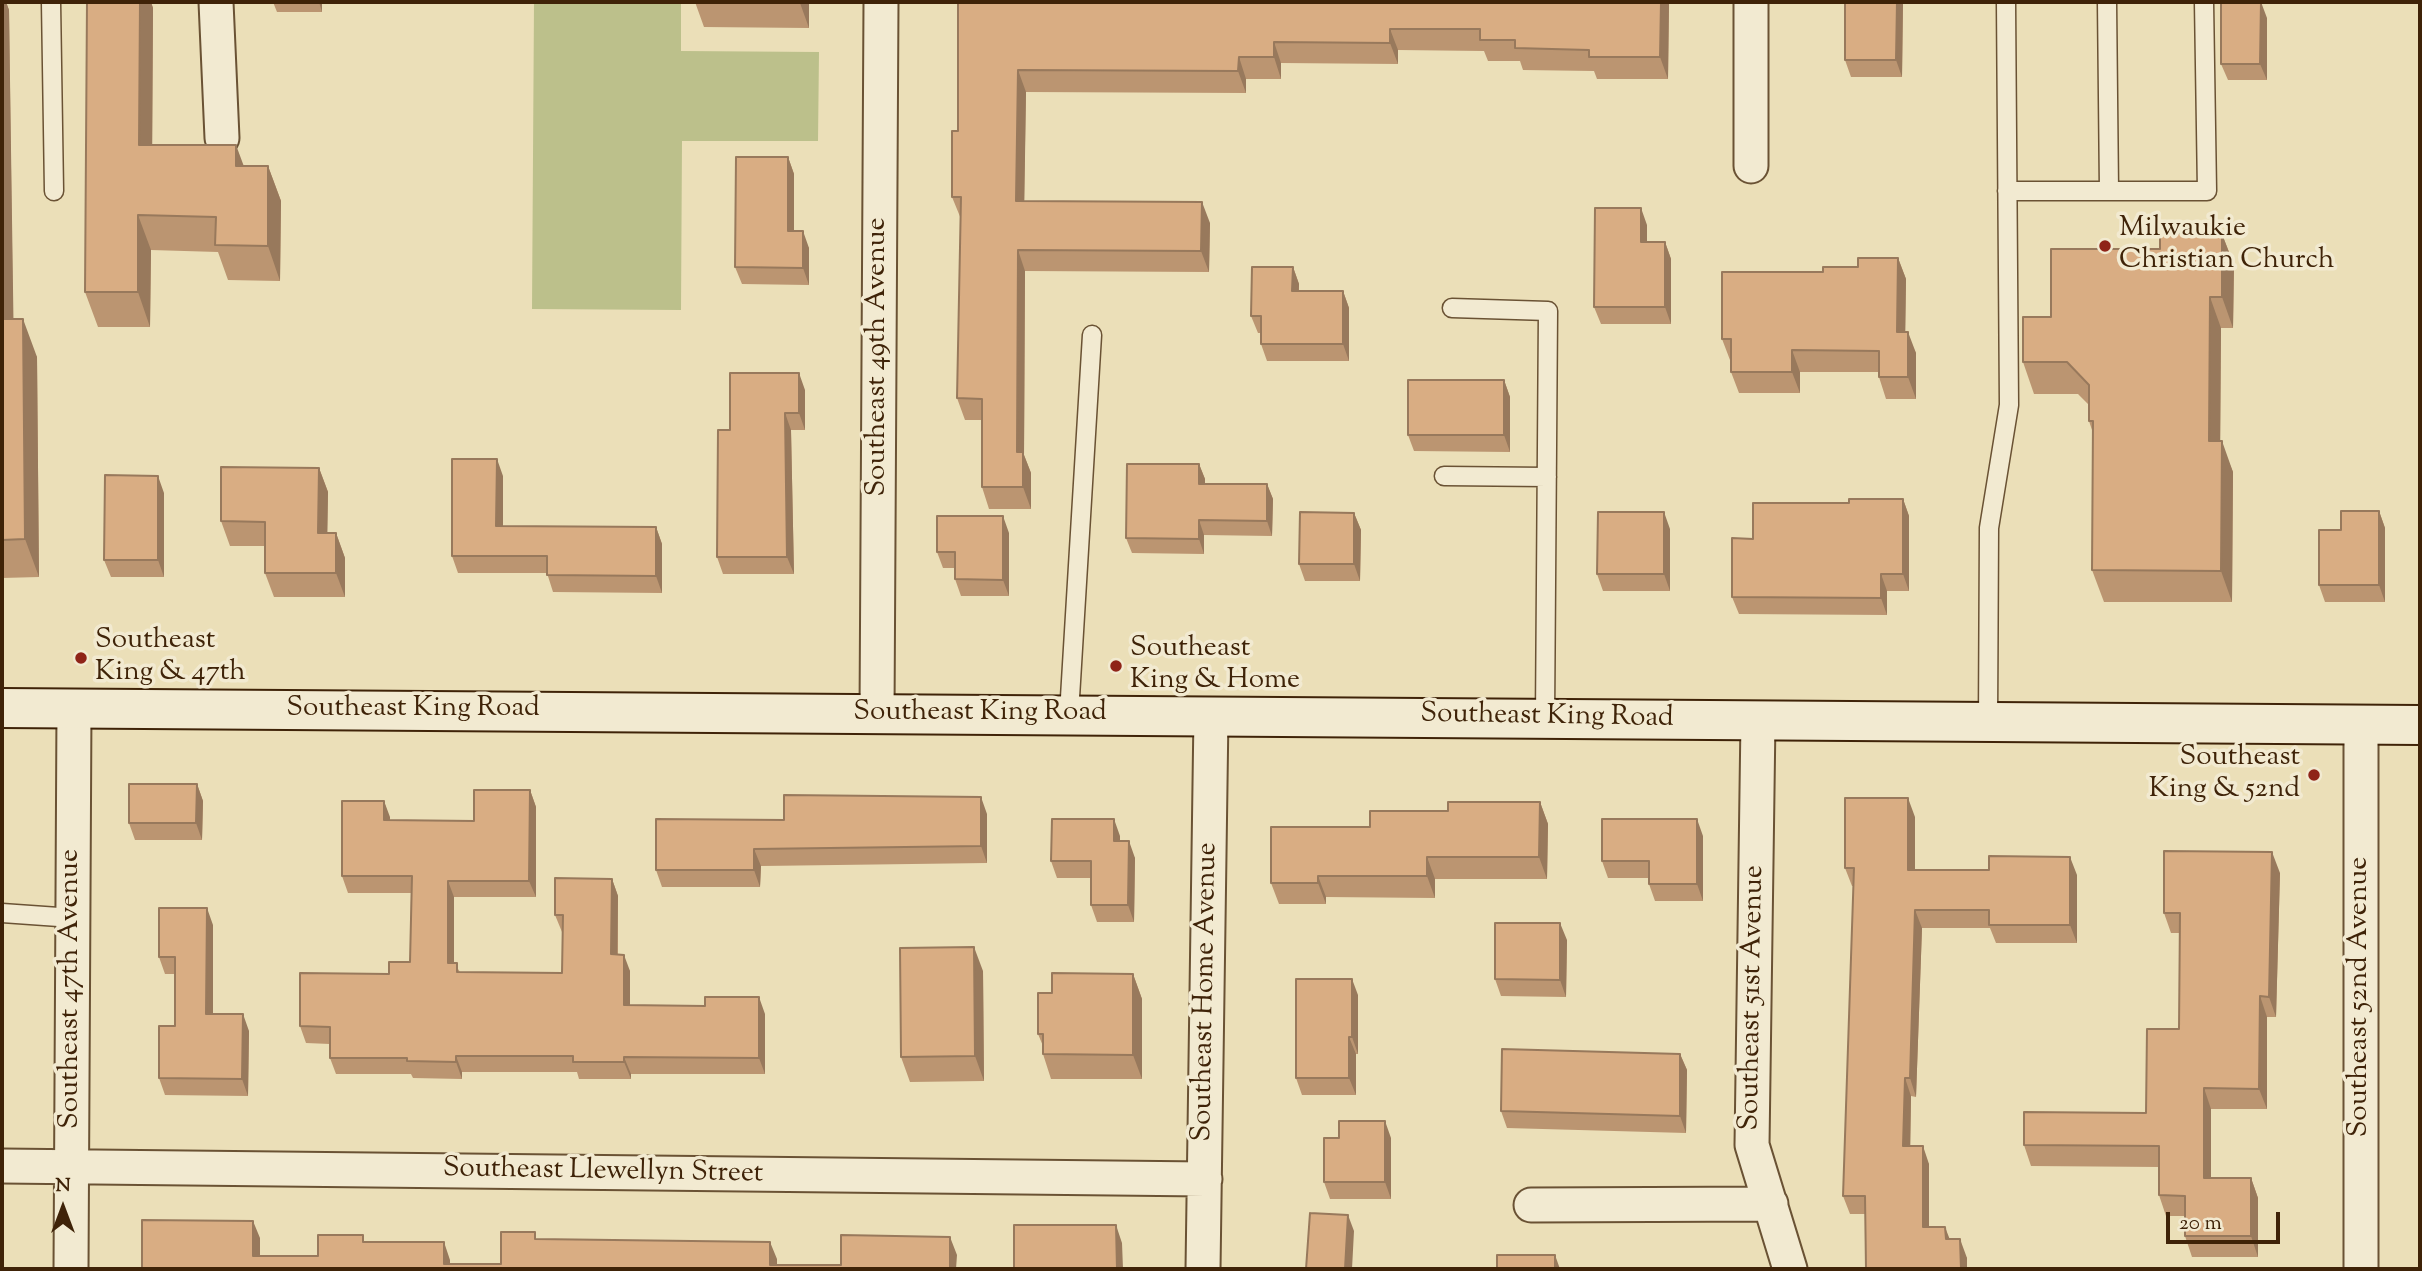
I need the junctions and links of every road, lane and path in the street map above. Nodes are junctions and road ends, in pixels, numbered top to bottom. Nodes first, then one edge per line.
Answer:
1 (51, 2) edge
2 (216, 2) edge
3 (881, 2) edge
4 (1751, 2) edge
5 (2006, 2) edge
6 (2107, 2) edge
7 (2204, 2) edge
8 (222, 138) dead end
9 (1752, 166) dead end
10 (54, 191) dead end
11 (2007, 191) junction
12 (2109, 191) junction
13 (1452, 308) dead end
14 (1092, 335) dead end
15 (1444, 476) dead end
16 (1547, 477) junction
17 (2, 708) edge
18 (74, 708) junction
19 (877, 713) junction
20 (1069, 714) junction
21 (1211, 715) junction
22 (1545, 718) junction
23 (1758, 720) junction
24 (1988, 722) junction
25 (2361, 725) junction
26 (2420, 725) edge
27 (2, 912) edge
28 (73, 918) junction
29 (2, 1166) edge
30 (72, 1167) junction
31 (1205, 1179) junction
32 (1771, 1204) junction
33 (1531, 1205) dead end
34 (71, 1269) edge
35 (1203, 1269) edge
36 (1790, 1269) edge
37 (2361, 1269) edge

1 - 10 lane
2 - 8 street
3 - 19 street, Southeast 49th Avenue
4 - 9 street
5 - 11 lane
6 - 12 lane
7 - 12 lane
11 - 12 lane
11 - 24 lane
13 - 16 lane
14 - 20 lane
15 - 16 lane
16 - 22 lane
17 - 18 main road, Southeast King Road
18 - 19 main road, Southeast King Road
18 - 28 street, Southeast 47th Avenue
19 - 20 main road, Southeast King Road
20 - 21 main road, Southeast King Road
21 - 22 main road, Southeast King Road
21 - 31 street, Southeast Home Avenue
22 - 23 main road, Southeast King Road
23 - 24 main road, Southeast King Road
23 - 32 street, Southeast 51st Avenue
24 - 25 main road, Southeast King Road
25 - 26 main road, Southeast King Road
25 - 37 street, Southeast 52nd Avenue
27 - 28 lane
28 - 30 street, Southeast 47th Avenue
29 - 30 street, Southeast Llewellyn Street
30 - 31 street, Southeast Llewellyn Street
30 - 34 street, Southeast 47th Avenue
31 - 35 street, Southeast Home Avenue
32 - 33 street
32 - 36 street, Southeast 51st Avenue

